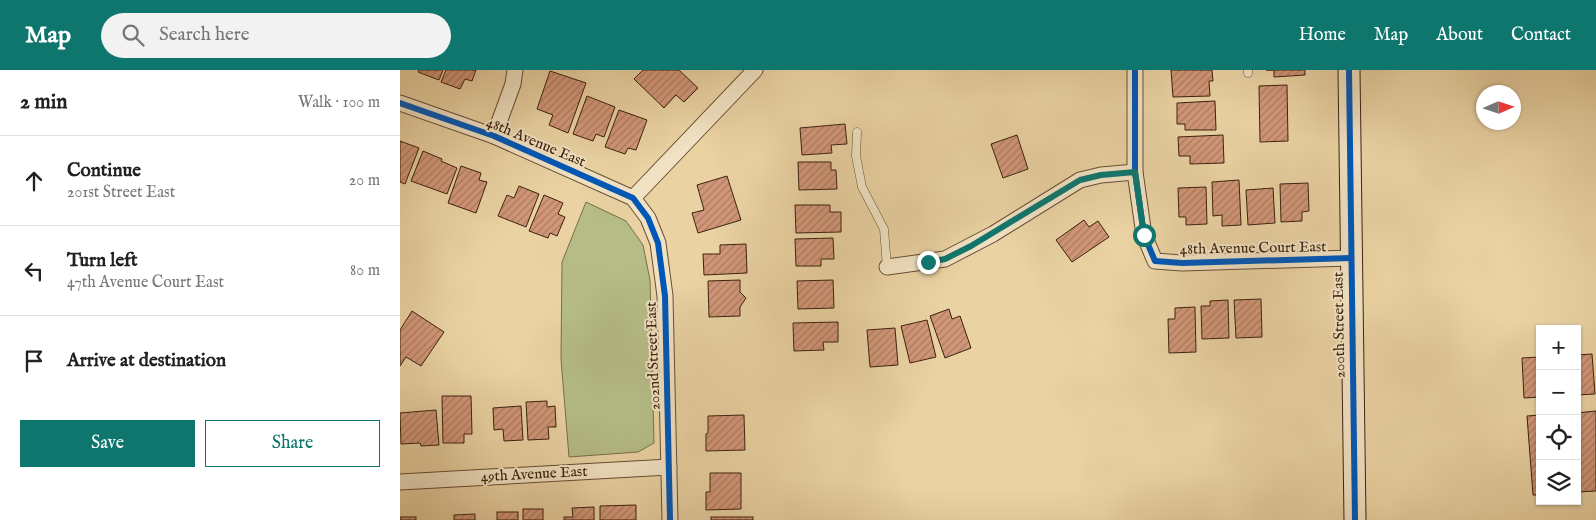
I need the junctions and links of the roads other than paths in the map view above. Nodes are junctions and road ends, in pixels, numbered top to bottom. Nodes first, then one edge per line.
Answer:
1 (515, 70) edge
2 (755, 70) edge
3 (1135, 70) edge
4 (1349, 70) edge
5 (400, 103) edge
6 (856, 132) dead end
7 (494, 136) junction
8 (1135, 172) junction
9 (633, 198) junction
10 (1351, 258) junction
11 (887, 267) joint
12 (669, 467) junction
13 (400, 482) edge
14 (670, 520) edge
15 (1355, 520) edge

1 - 7 street
2 - 9 street
3 - 8 street
4 - 10 street, 200th Street East
5 - 7 street, 48th Avenue East
6 - 11 lane
7 - 9 street, 48th Avenue East
8 - 10 street, 48th Avenue Court East
8 - 11 street
9 - 12 street, 202nd Street East
10 - 15 street, 200th Street East
12 - 13 street, 49th Avenue East
12 - 14 street, 202nd Street East

